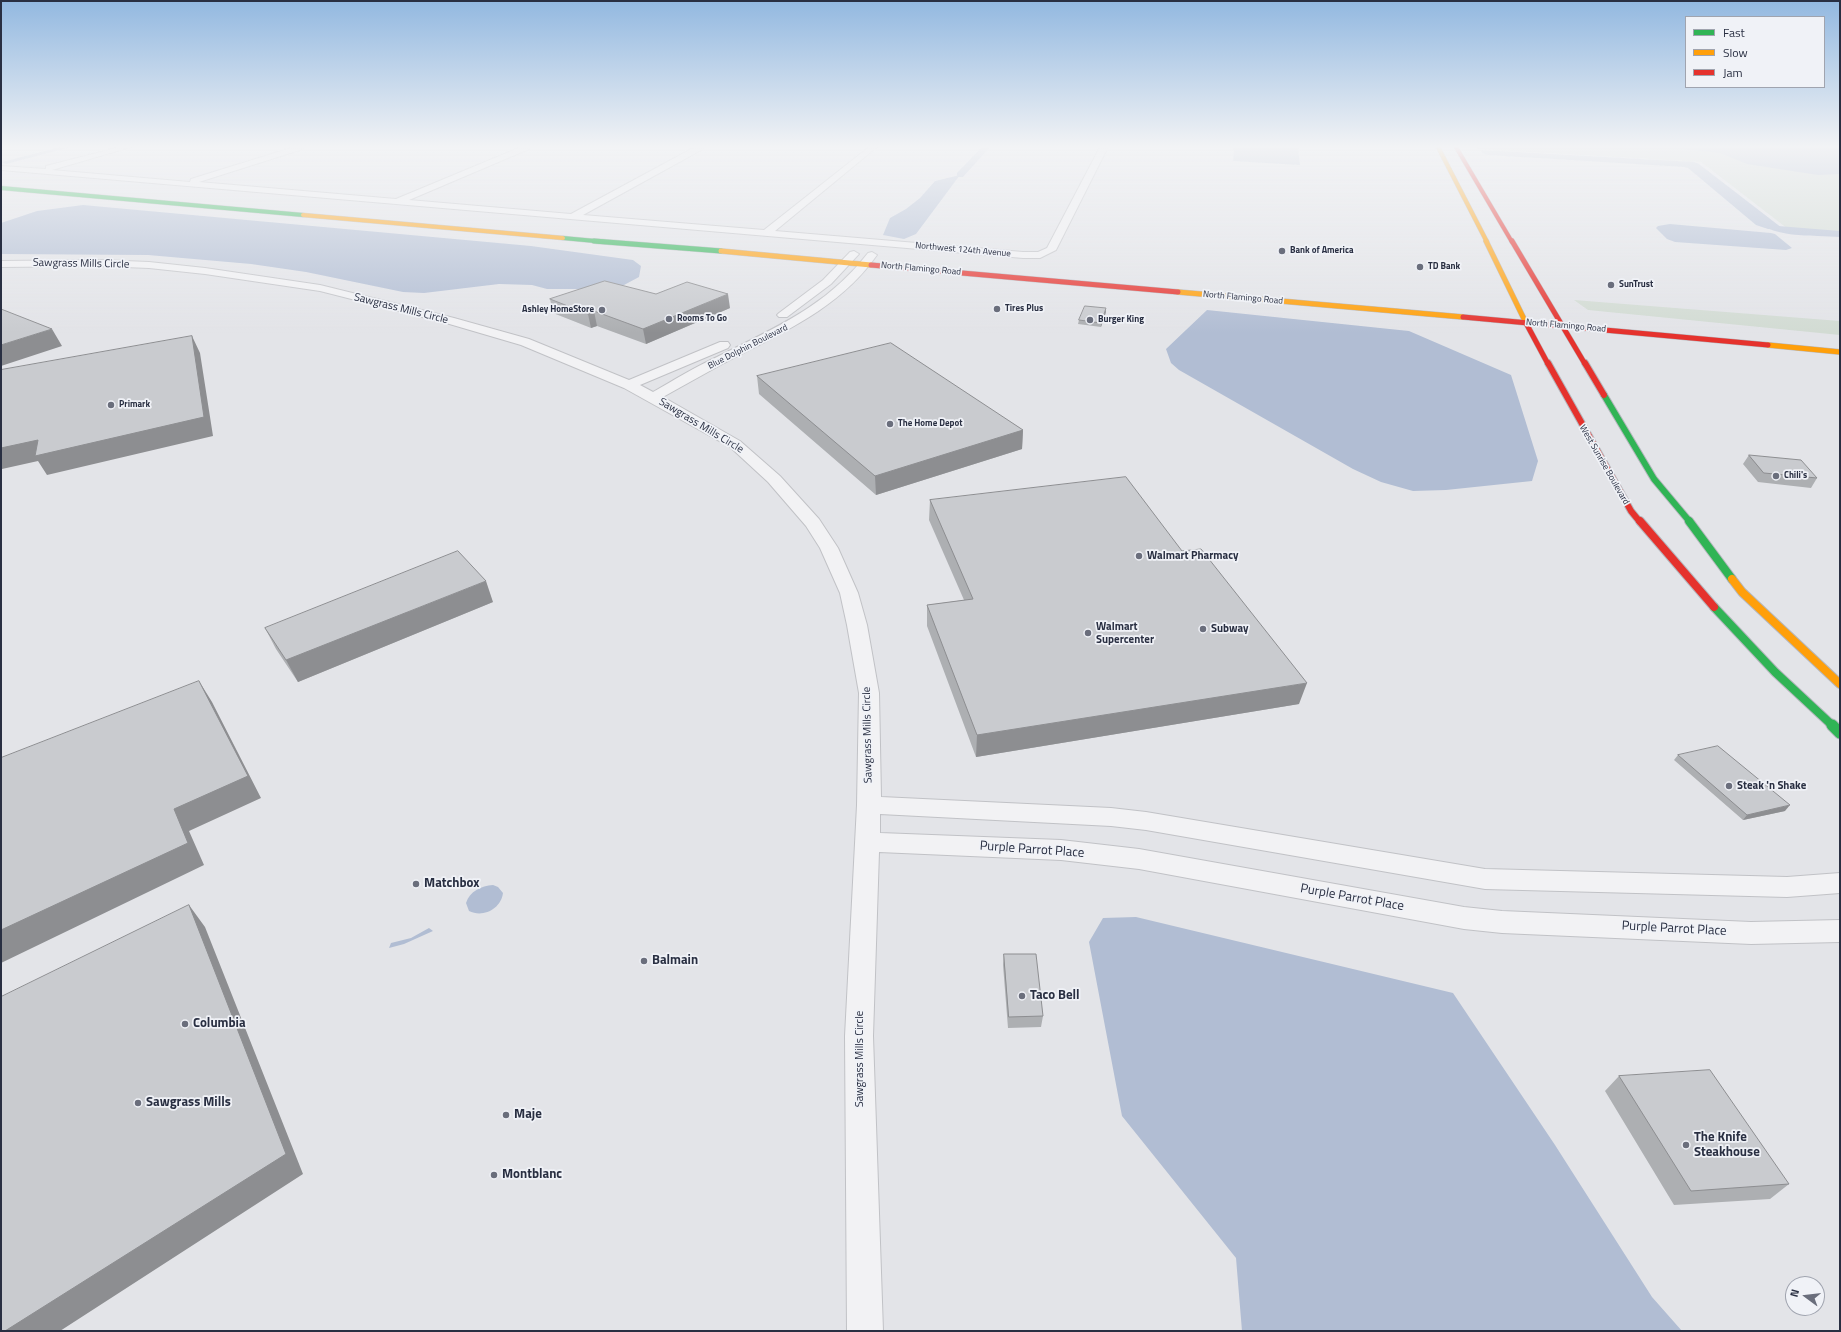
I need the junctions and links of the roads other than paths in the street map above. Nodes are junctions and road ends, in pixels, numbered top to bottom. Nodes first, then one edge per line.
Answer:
1 (239, 209) edge
2 (337, 209) edge
3 (481, 209) edge
4 (586, 209) edge
5 (795, 209) edge
6 (1072, 209) edge
7 (1469, 209) edge
8 (1493, 209) edge
9 (572, 217) junction
10 (600, 232) dead end
11 (616, 233) dead end
12 (766, 233) junction
13 (854, 254) junction
14 (872, 259) junction
15 (845, 263) junction
16 (1, 264) edge
17 (1507, 310) dead end
18 (1520, 311) junction
19 (1555, 314) junction
20 (1568, 315) dead end
21 (1526, 323) junction
22 (1562, 326) junction
23 (1840, 352) edge
24 (629, 385) junction
25 (653, 397) junction
26 (1840, 684) edge
27 (1840, 734) edge
28 (869, 805) junction
29 (867, 842) junction
30 (1840, 883) edge
31 (1840, 931) edge
32 (865, 1331) edge

1 - 15 highway, North Flamingo Road
2 - 10 highway
3 - 9 street, Northwest 124th Avenue
4 - 9 street
5 - 12 street
6 - 12 street, Northwest 124th Avenue
7 - 18 highway, West Sunrise Boulevard
8 - 19 highway
9 - 12 street, Northwest 124th Avenue
11 - 13 highway, North Flamingo Road
13 - 14 highway, North Flamingo Road
13 - 15 street, Blue Dolphin Boulevard
14 - 15 highway, North Flamingo Road
14 - 21 highway, North Flamingo Road
14 - 25 street, Blue Dolphin Boulevard
15 - 24 street, Blue Dolphin Boulevard
16 - 24 street, Sawgrass Mills Circle
17 - 18 highway, North Flamingo Road
18 - 19 highway, North Flamingo Road
18 - 21 highway, West Sunrise Boulevard
19 - 20 highway, North Flamingo Road
19 - 22 highway
21 - 22 highway, North Flamingo Road
21 - 27 highway, West Sunrise Boulevard
22 - 23 highway, North Flamingo Road
22 - 26 highway
24 - 25 street, Sawgrass Mills Circle
25 - 28 street, Sawgrass Mills Circle
28 - 29 street, Sawgrass Mills Circle
28 - 30 street
29 - 31 street, Purple Parrot Place
29 - 32 street, Sawgrass Mills Circle

